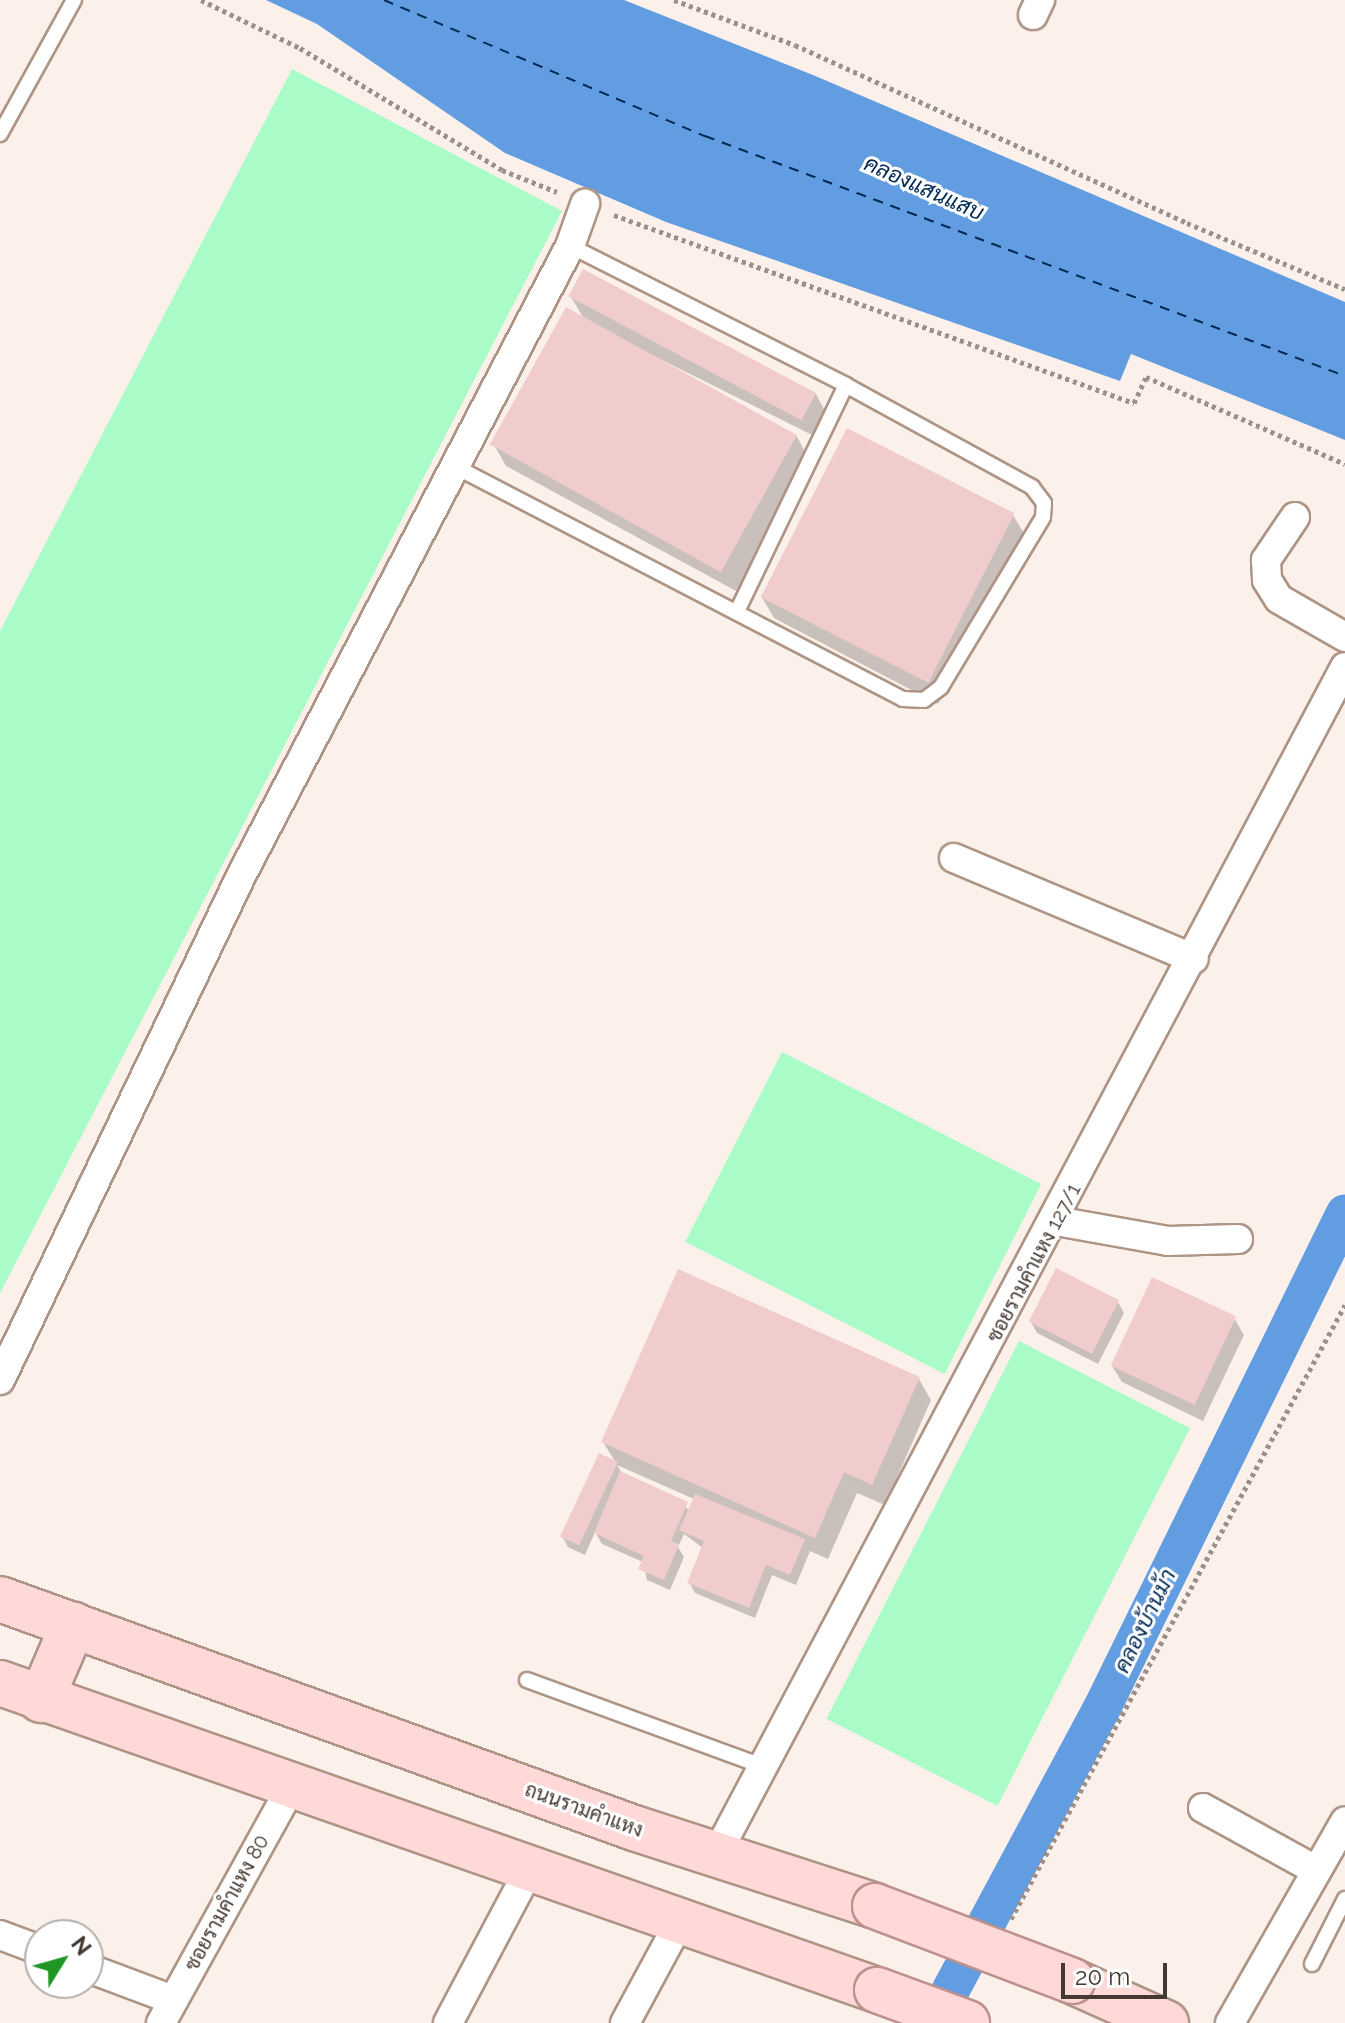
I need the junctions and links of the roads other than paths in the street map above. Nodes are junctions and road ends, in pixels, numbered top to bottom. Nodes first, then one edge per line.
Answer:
1 (74, 0) edge
2 (0, 134) edge
3 (585, 204) road end
4 (570, 246) junction
5 (846, 385) junction
6 (454, 466) junction
7 (1295, 517) dead end
8 (737, 611) junction
9 (1345, 637) edge
10 (1342, 684) edge
11 (954, 858) dead end
12 (1194, 959) junction
13 (1056, 1221) junction
14 (1238, 1239) dead end
15 (0, 1380) edge
16 (0, 1599) edge
17 (73, 1625) junction
18 (527, 1680) dead end
19 (0, 1683) edge
20 (41, 1700) junction
21 (765, 1767) junction
22 (294, 1782) junction
23 (1203, 1808) dead end
24 (1345, 1821) edge
25 (716, 1855) junction
26 (530, 1868) junction
27 (1316, 1870) junction
28 (1345, 1899) edge
29 (679, 1923) junction
30 (0, 1935) edge
31 (24, 1944) edge
32 (1312, 1964) dead end
33 (104, 1977) edge
34 (167, 2011) edge
35 (448, 2023) edge
36 (625, 2023) edge
37 (967, 2023) edge
38 (1166, 2023) edge
39 (1230, 2023) edge

1 - 2 lane
3 - 4 street
4 - 5 lane
4 - 6 street
5 - 8 lane
5 - 8 lane
6 - 8 lane
6 - 15 street
7 - 9 street
10 - 12 street, ซอยรามคำแหง 127/1
11 - 12 street
12 - 13 street, ซอยรามคำแหง 127/1
13 - 14 street
13 - 21 street, ซอยรามคำแหง 127/1
16 - 17 main road, ถนนรามคำแหง
17 - 20 main road
17 - 25 main road, ถนนรามคำแหง
18 - 21 lane
19 - 20 main road
20 - 22 main road
21 - 25 street, ซอยรามคำแหง 127/1
22 - 26 main road
22 - 34 street, ซอยรามคำแหง 80
23 - 27 street
24 - 27 street
25 - 38 main road, ถนนรามคำแหง, bridge
26 - 29 main road
26 - 35 street
27 - 39 street
28 - 32 lane
29 - 36 street
29 - 37 main road, bridge
30 - 31 street
33 - 34 street

